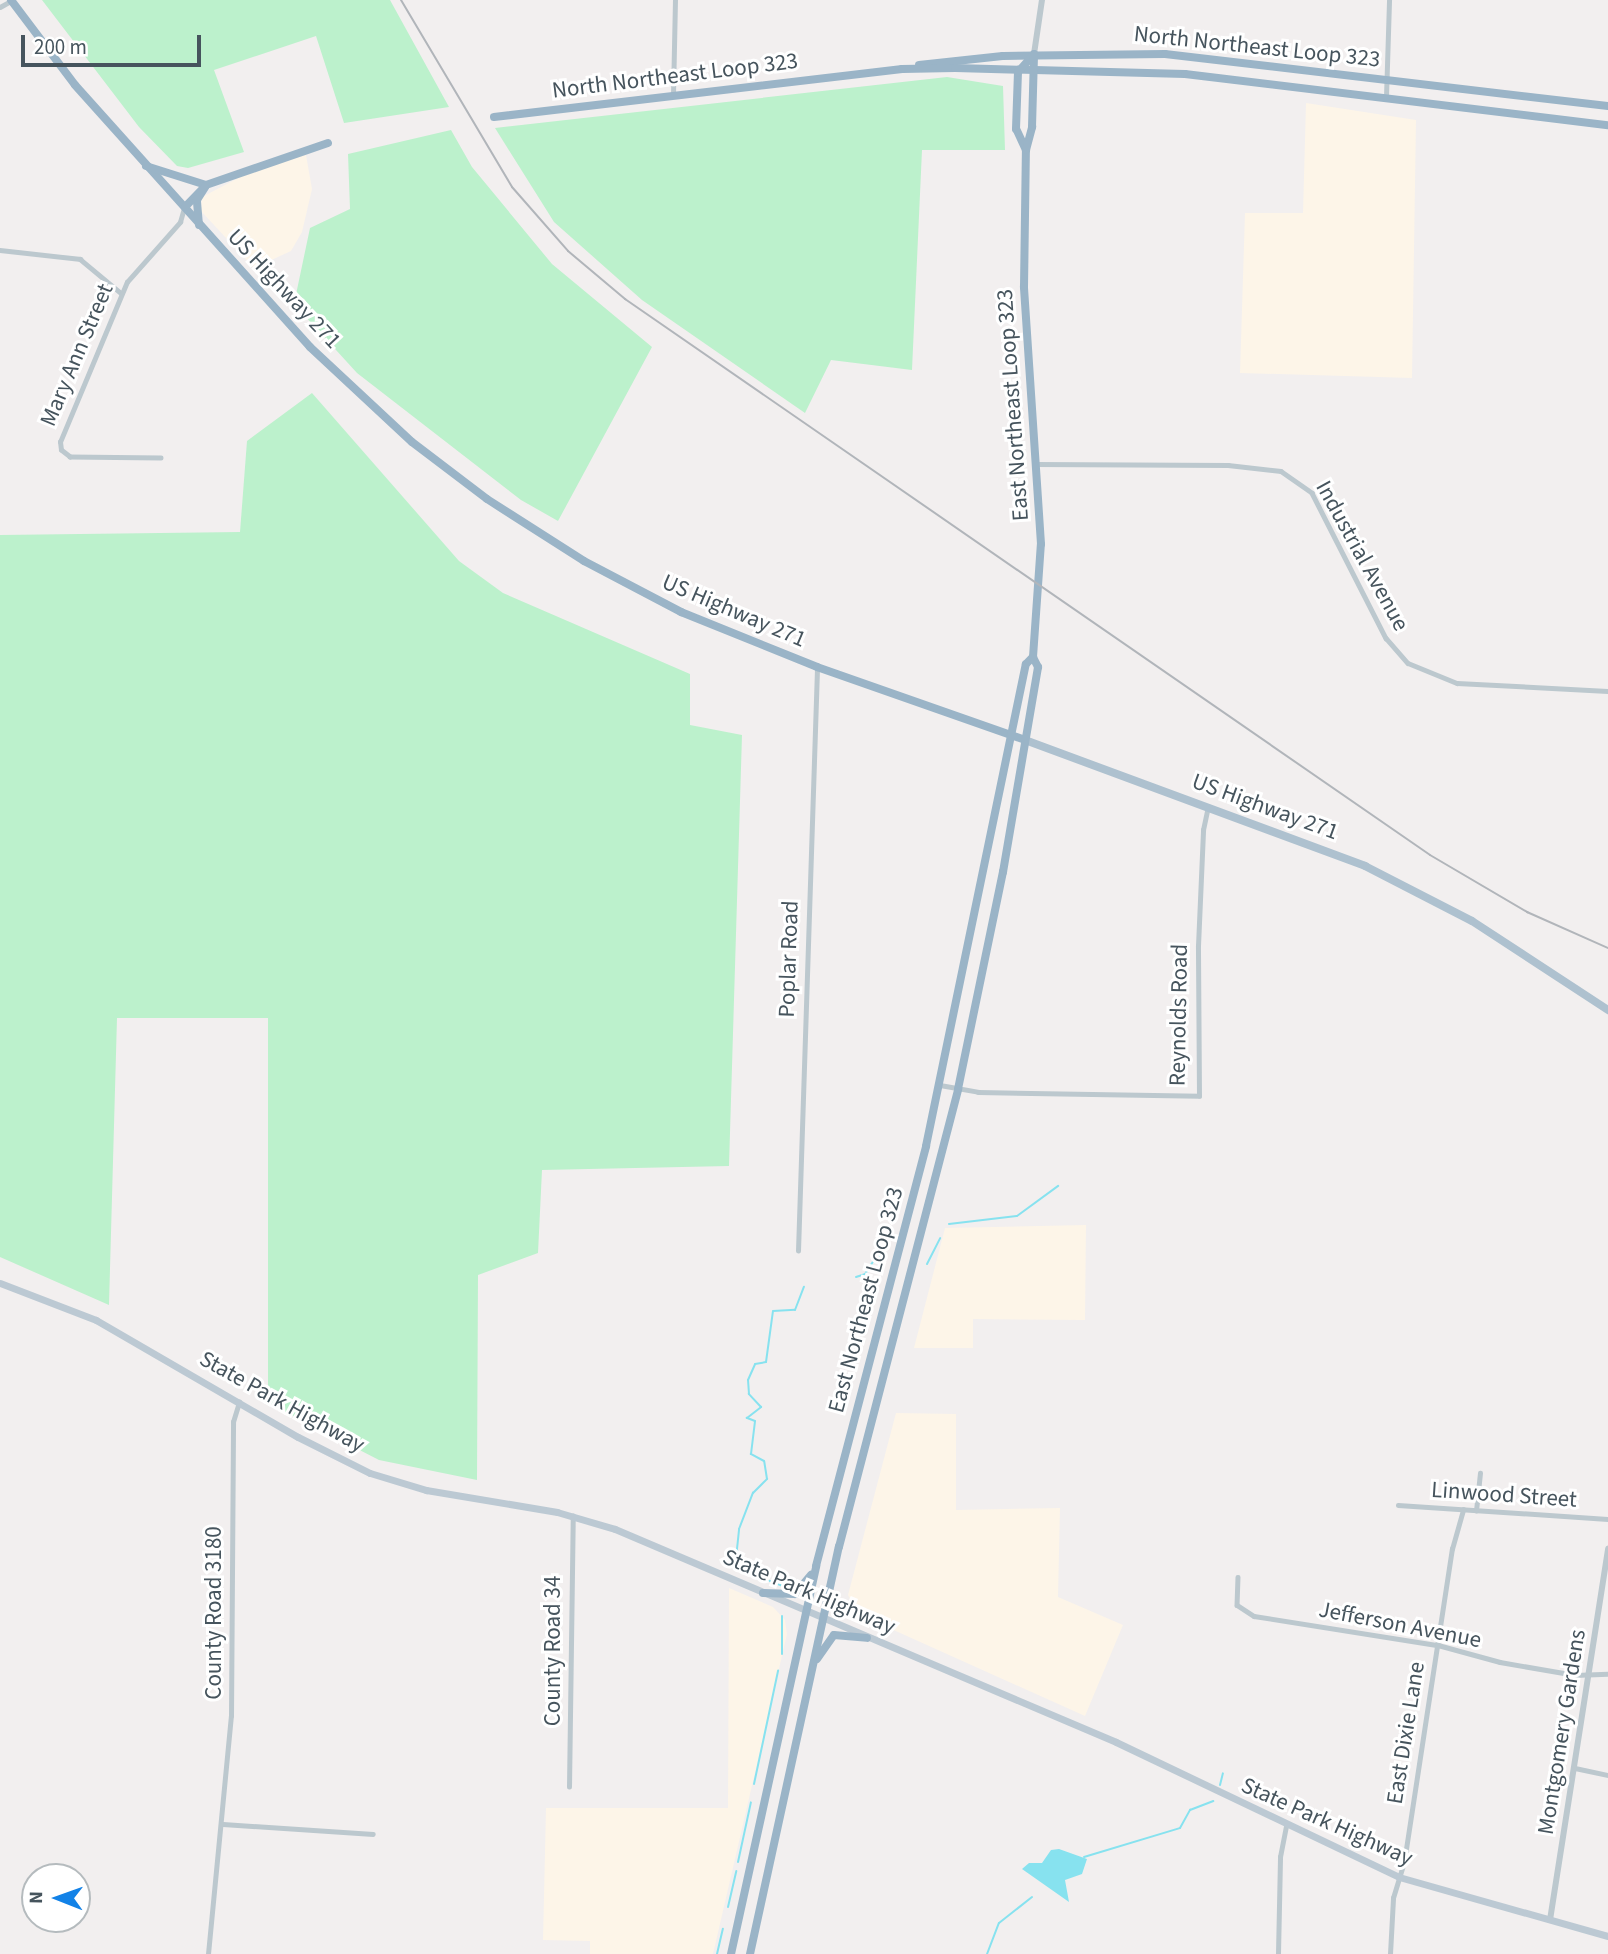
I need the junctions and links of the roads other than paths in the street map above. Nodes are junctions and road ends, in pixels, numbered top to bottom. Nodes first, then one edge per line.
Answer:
1 (11, 0) edge
2 (675, 0) edge
3 (1042, 0) edge
4 (1389, 0) edge
5 (0, 7) edge
6 (1034, 54) junction
7 (1186, 55) junction
8 (902, 69) junction
9 (1018, 72) junction
10 (1033, 72) junction
11 (1185, 74) junction
12 (1386, 79) junction
13 (1451, 87) junction
14 (673, 96) junction
15 (1386, 97) junction
16 (1449, 105) junction
17 (1608, 106) edge
18 (494, 117) dead end
19 (1608, 125) edge
20 (328, 144) dead end
21 (1026, 150) junction
22 (146, 166) junction
23 (206, 185) junction
24 (185, 207) junction
25 (199, 225) junction
26 (0, 250) edge
27 (121, 293) junction
28 (160, 458) dead end
29 (1035, 464) junction
30 (1033, 657) junction
31 (817, 667) junction
32 (1608, 691) edge
33 (1013, 736) junction
34 (1025, 740) junction
35 (1208, 806) junction
36 (986, 868) junction
37 (1003, 872) junction
38 (965, 968) junction
39 (984, 972) junction
40 (1608, 1010) edge
41 (940, 1085) junction
42 (958, 1089) junction
43 (926, 1146) junction
44 (944, 1150) junction
45 (798, 1251) dead end
46 (891, 1281) junction
47 (0, 1283) edge
48 (909, 1286) junction
49 (239, 1402) junction
50 (1479, 1473) dead end
51 (839, 1474) junction
52 (857, 1479) junction
53 (1398, 1505) dead end
54 (1463, 1510) junction
55 (1476, 1511) junction
56 (574, 1515) junction
57 (1608, 1519) edge
58 (1608, 1549) edge
59 (816, 1566) junction
60 (1238, 1577) dead end
61 (763, 1594) junction
62 (805, 1612) junction
63 (823, 1619) junction
64 (867, 1638) junction
65 (1438, 1645) junction
66 (1589, 1671) junction
67 (1608, 1674) edge
68 (811, 1675) junction
69 (777, 1745) junction
70 (794, 1749) junction
71 (1575, 1768) junction
72 (1608, 1774) edge
73 (569, 1787) dead end
74 (223, 1824) junction
75 (1286, 1827) junction
76 (373, 1833) dead end
77 (1399, 1877) junction
78 (739, 1917) junction
79 (1550, 1920) junction
80 (757, 1921) junction
81 (1608, 1936) edge
82 (208, 1954) edge
83 (731, 1954) edge
84 (750, 1954) edge
85 (1278, 1954) edge
86 (1390, 1954) edge

1 - 5 street
1 - 22 highway, US Highway 271
2 - 14 street
3 - 6 street
4 - 12 street
6 - 7 highway, North Northeast Loop 323
6 - 8 highway, North Northeast Loop 323
6 - 9 highway
6 - 10 highway, East Northeast Loop 323
7 - 11 highway
7 - 12 highway, North Northeast Loop 323
8 - 9 highway, North Northeast Loop 323
8 - 14 highway, North Northeast Loop 323
9 - 10 highway, North Northeast Loop 323
9 - 21 highway, East Northeast Loop 323
10 - 11 highway, North Northeast Loop 323
10 - 21 highway, East Northeast Loop 323
11 - 15 highway, North Northeast Loop 323
12 - 13 highway, North Northeast Loop 323
12 - 15 street
13 - 16 highway
13 - 17 highway, North Northeast Loop 323
14 - 18 highway, North Northeast Loop 323
15 - 16 highway, North Northeast Loop 323
16 - 19 highway, North Northeast Loop 323
20 - 23 highway
21 - 29 highway, East Northeast Loop 323
22 - 23 highway
22 - 24 highway, US Highway 271
23 - 24 highway
23 - 25 highway
24 - 25 highway, US Highway 271
24 - 27 street, Mary Ann Street
25 - 31 highway, US Highway 271
26 - 27 street
27 - 28 street, Mary Ann Street
29 - 30 highway, East Northeast Loop 323
29 - 32 street, Industrial Avenue
30 - 33 highway, East Northeast Loop 323
30 - 34 highway, East Northeast Loop 323
31 - 33 highway, US Highway 271
31 - 45 street, Poplar Road
33 - 34 highway, US Highway 271
33 - 36 highway, East Northeast Loop 323
34 - 35 main road, US Highway 271
34 - 37 highway, East Northeast Loop 323
35 - 40 main road, US Highway 271
35 - 42 street, Reynolds Road
36 - 37 highway
36 - 38 highway, East Northeast Loop 323
37 - 39 highway, East Northeast Loop 323
38 - 39 highway
38 - 41 highway, East Northeast Loop 323
39 - 42 highway, East Northeast Loop 323
41 - 42 street, Reynolds Road
41 - 43 highway, East Northeast Loop 323
42 - 44 highway, East Northeast Loop 323
43 - 44 highway
43 - 46 highway, East Northeast Loop 323
44 - 48 highway, East Northeast Loop 323
46 - 48 highway
46 - 51 highway, East Northeast Loop 323
47 - 49 main road, State Park Highway
48 - 52 highway, East Northeast Loop 323
49 - 56 main road, State Park Highway
49 - 74 street, County Road 3180
50 - 55 street
51 - 52 highway
51 - 59 highway, East Northeast Loop 323
52 - 63 highway, East Northeast Loop 323
53 - 54 street, Linwood Street
54 - 55 street, Linwood Street
54 - 65 street, East Dixie Lane
55 - 57 street, Linwood Street
56 - 61 main road, State Park Highway
56 - 73 street, County Road 34
58 - 66 street, Montgomery Gardens
59 - 61 highway
59 - 62 highway, East Northeast Loop 323
60 - 65 street, Jefferson Avenue
61 - 62 main road, State Park Highway
62 - 63 main road, State Park Highway
62 - 69 highway, East Northeast Loop 323
63 - 64 main road, State Park Highway
63 - 68 highway, East Northeast Loop 323
64 - 68 highway
64 - 75 main road, State Park Highway
65 - 66 street, Jefferson Avenue
65 - 77 street, East Dixie Lane
66 - 67 street, Jefferson Avenue
66 - 71 street, Montgomery Gardens
68 - 70 highway, East Northeast Loop 323
69 - 70 highway
69 - 78 highway, East Northeast Loop 323
70 - 80 highway, East Northeast Loop 323
71 - 72 street
71 - 79 street, Montgomery Gardens
74 - 76 street
74 - 82 street, County Road 3180
75 - 77 main road, State Park Highway
75 - 85 street
77 - 79 main road, State Park Highway
77 - 86 street, East Dixie Lane
78 - 80 highway
78 - 83 highway, East Northeast Loop 323
79 - 81 main road, State Park Highway
80 - 84 highway, East Northeast Loop 323

